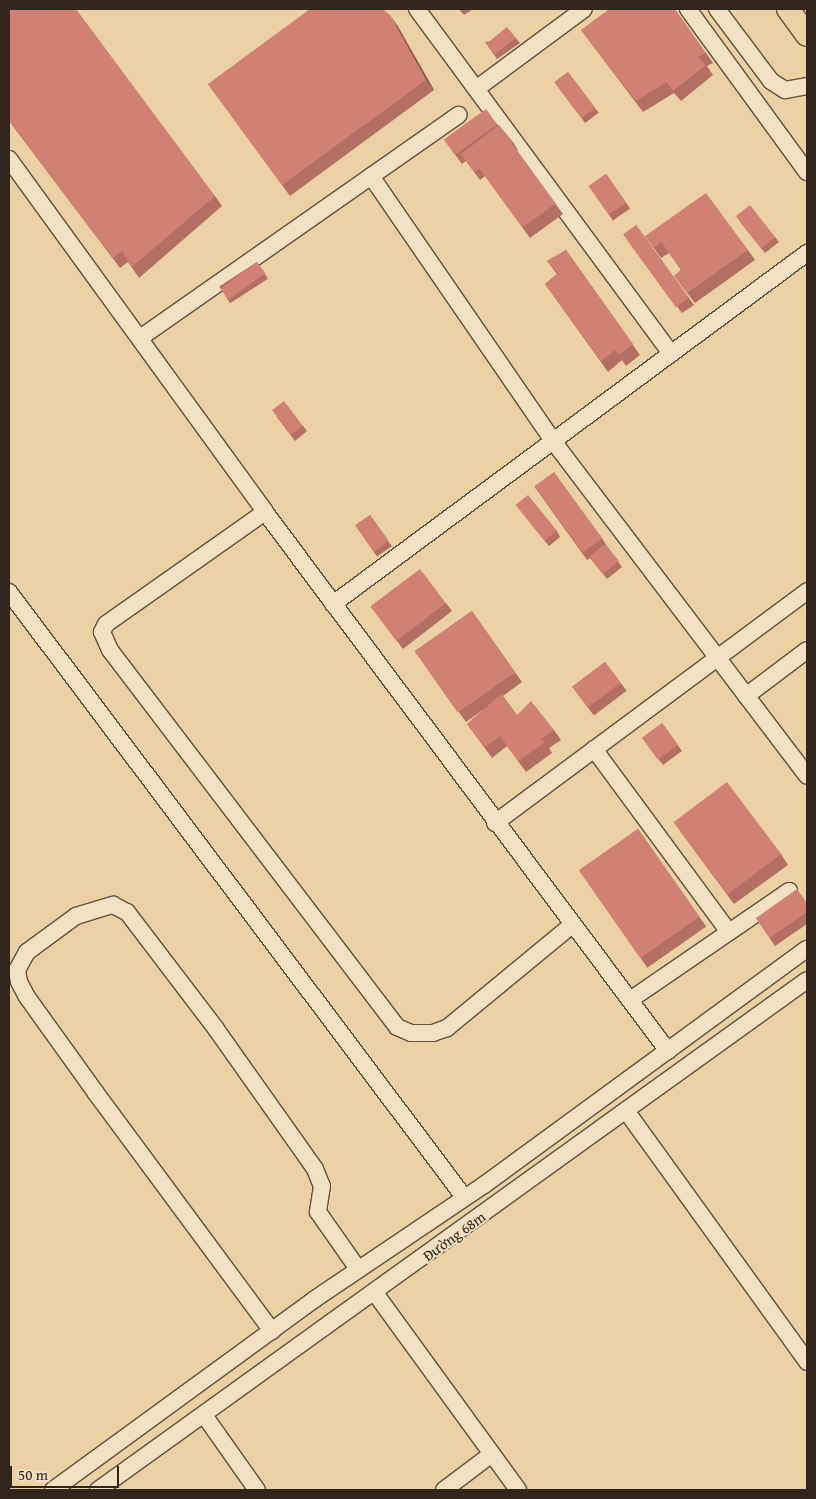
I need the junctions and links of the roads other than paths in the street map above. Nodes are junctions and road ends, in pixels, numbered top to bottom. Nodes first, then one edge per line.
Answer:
1 (417, 9) edge
2 (584, 9) edge
3 (688, 9) edge
4 (717, 9) edge
5 (788, 9) edge
6 (807, 35) edge
7 (807, 86) edge
8 (476, 89) junction
9 (459, 115) dead end
10 (9, 159) edge
11 (807, 172) edge
12 (371, 176) junction
13 (807, 253) edge
14 (140, 338) junction
15 (671, 354) junction
16 (553, 441) junction
17 (265, 512) junction
18 (807, 591) edge
19 (9, 592) edge
20 (333, 604) junction
21 (807, 650) edge
22 (717, 658) junction
23 (746, 696) junction
24 (594, 749) junction
25 (807, 776) edge
26 (495, 823) junction
27 (789, 891) dead end
28 (573, 924) junction
29 (729, 932) junction
30 (807, 949) edge
31 (806, 983) edge
32 (630, 1000) junction
33 (668, 1051) junction
34 (627, 1112) junction
35 (464, 1197) junction
36 (358, 1269) junction
37 (375, 1293) junction
38 (272, 1331) junction
39 (807, 1362) edge
40 (204, 1415) junction
41 (492, 1454) junction
42 (53, 1490) edge
43 (98, 1490) edge
44 (257, 1490) edge
45 (444, 1490) edge
46 (518, 1490) edge

1 - 8 street
2 - 8 street
3 - 11 street
4 - 7 street
5 - 6 highway
8 - 15 street
9 - 12 street
10 - 14 street
12 - 14 street
12 - 16 street
13 - 15 street
14 - 17 street
15 - 16 street
16 - 20 street
16 - 22 street
17 - 20 street
17 - 28 street
18 - 22 street
19 - 35 street
20 - 26 street
21 - 23 street
22 - 23 street
22 - 24 street
23 - 25 street
24 - 26 street
24 - 29 street
26 - 28 street
27 - 29 street
28 - 32 street
29 - 32 street
30 - 33 street
31 - 34 street, Đường 68m
32 - 33 street
33 - 35 street
34 - 37 street, Đường 68m
34 - 39 street
35 - 36 street
36 - 38 street
36 - 38 street
37 - 40 street, Đường 68m
37 - 41 street
38 - 42 street
40 - 43 street, Đường 68m
40 - 44 street
41 - 45 street
41 - 46 street

